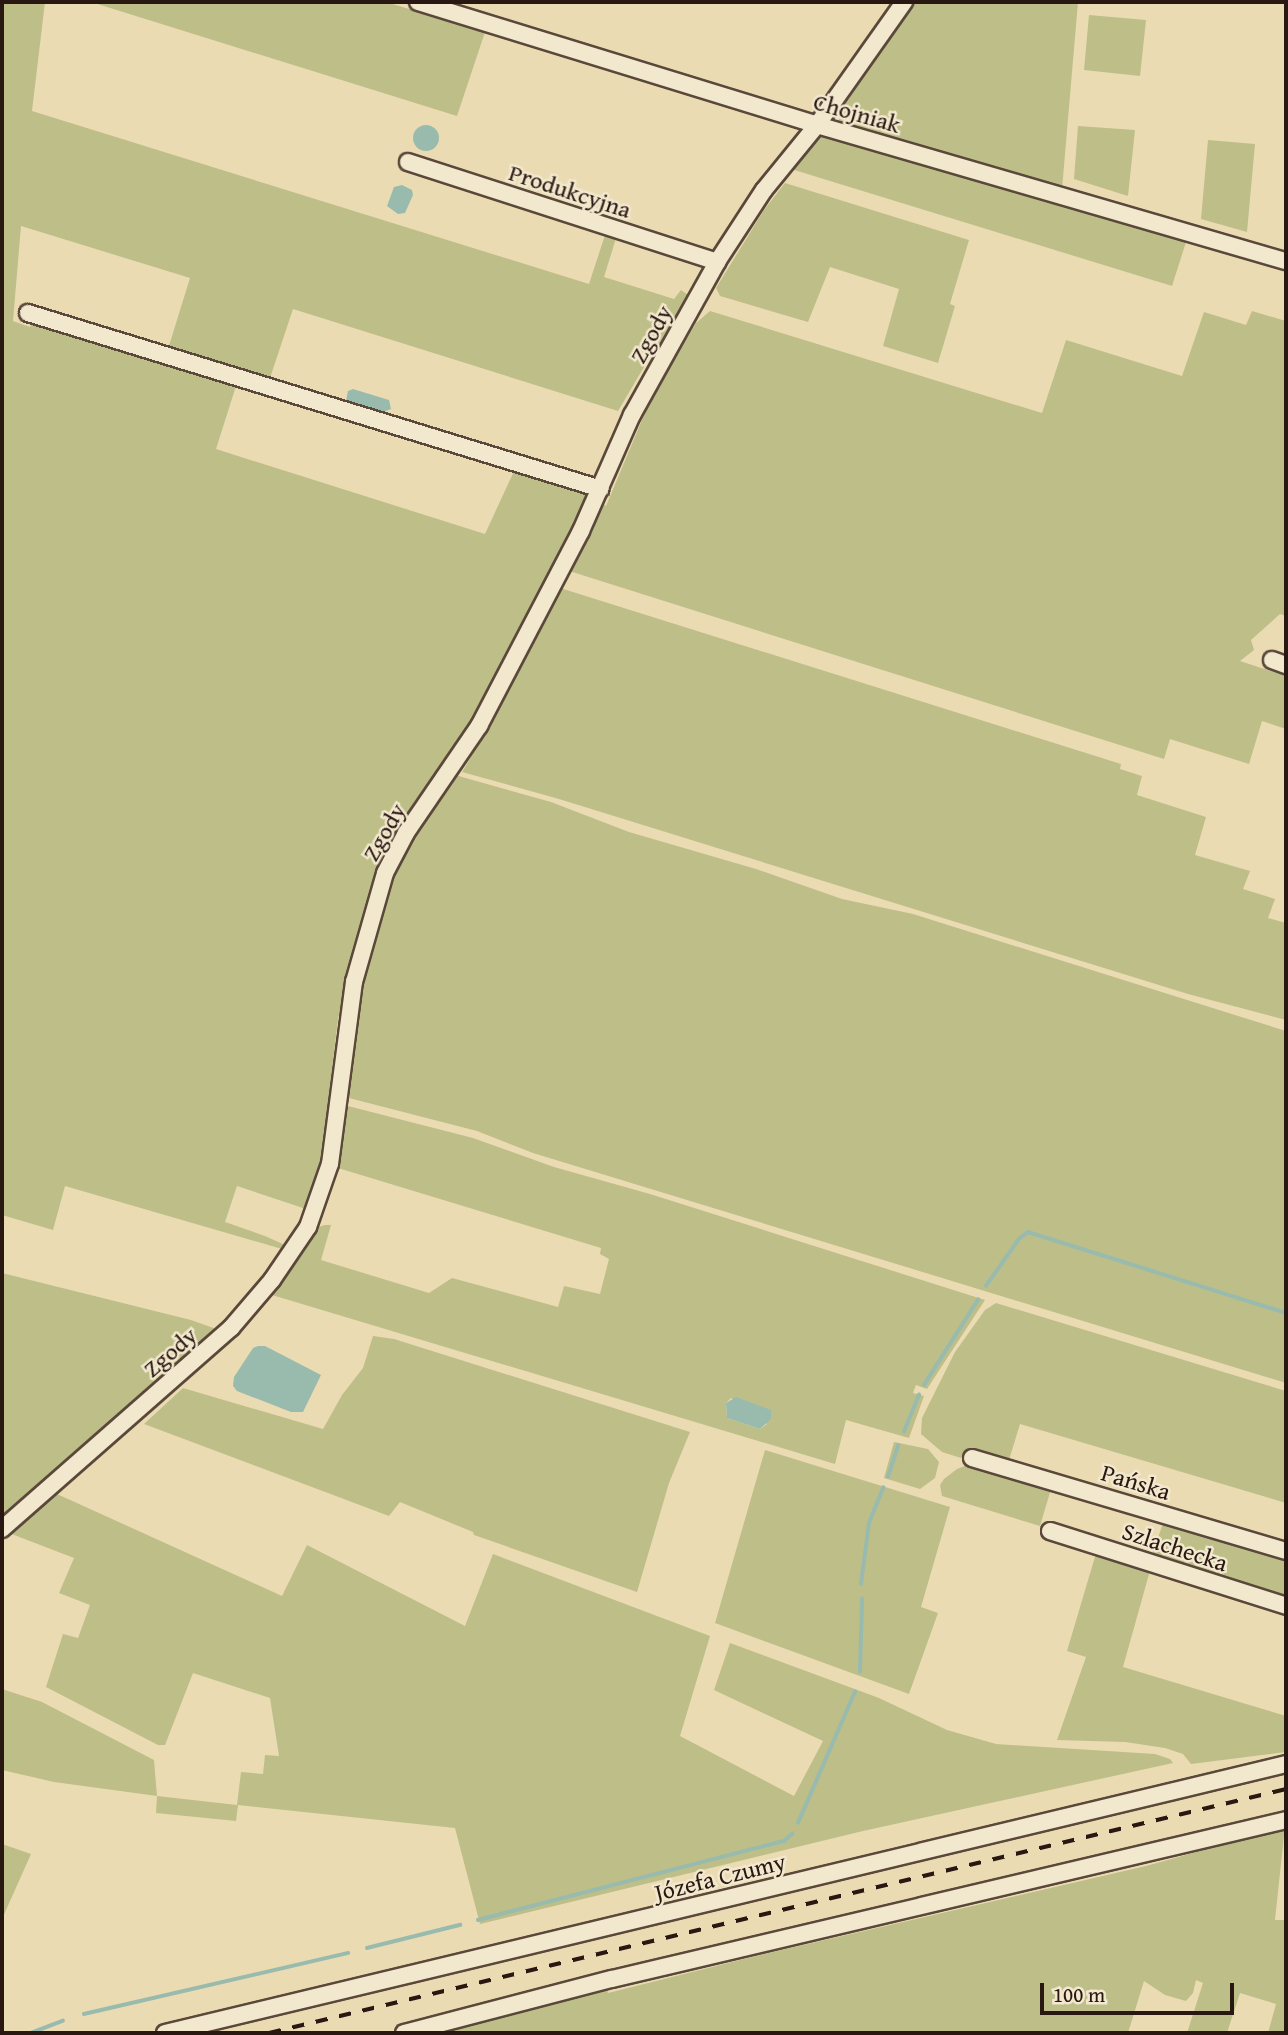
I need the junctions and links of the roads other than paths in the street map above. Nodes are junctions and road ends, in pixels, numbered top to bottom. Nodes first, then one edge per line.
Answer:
1 (418, 2) edge
2 (904, 2) edge
3 (817, 125) junction
4 (408, 162) dead end
5 (1286, 261) edge
6 (717, 262) junction
7 (28, 313) dead end
8 (601, 489) junction
9 (972, 1458) dead end
10 (2, 1529) edge
11 (1049, 1531) dead end
12 (1286, 1551) edge
13 (1286, 1606) edge
14 (1286, 1764) edge
15 (1286, 1820) edge
16 (165, 2033) edge
17 (404, 2033) edge

1 - 3 street, Chojniak
2 - 3 street, Zgody
3 - 5 street, Chojniak
3 - 6 street, Zgody
4 - 6 street, Produkcyjna
6 - 8 street, Zgody
7 - 8 street
8 - 10 street, Zgody
9 - 12 street, Pańska
11 - 13 street, Szlachecka
14 - 16 street, Józefa Czumy
15 - 17 street

